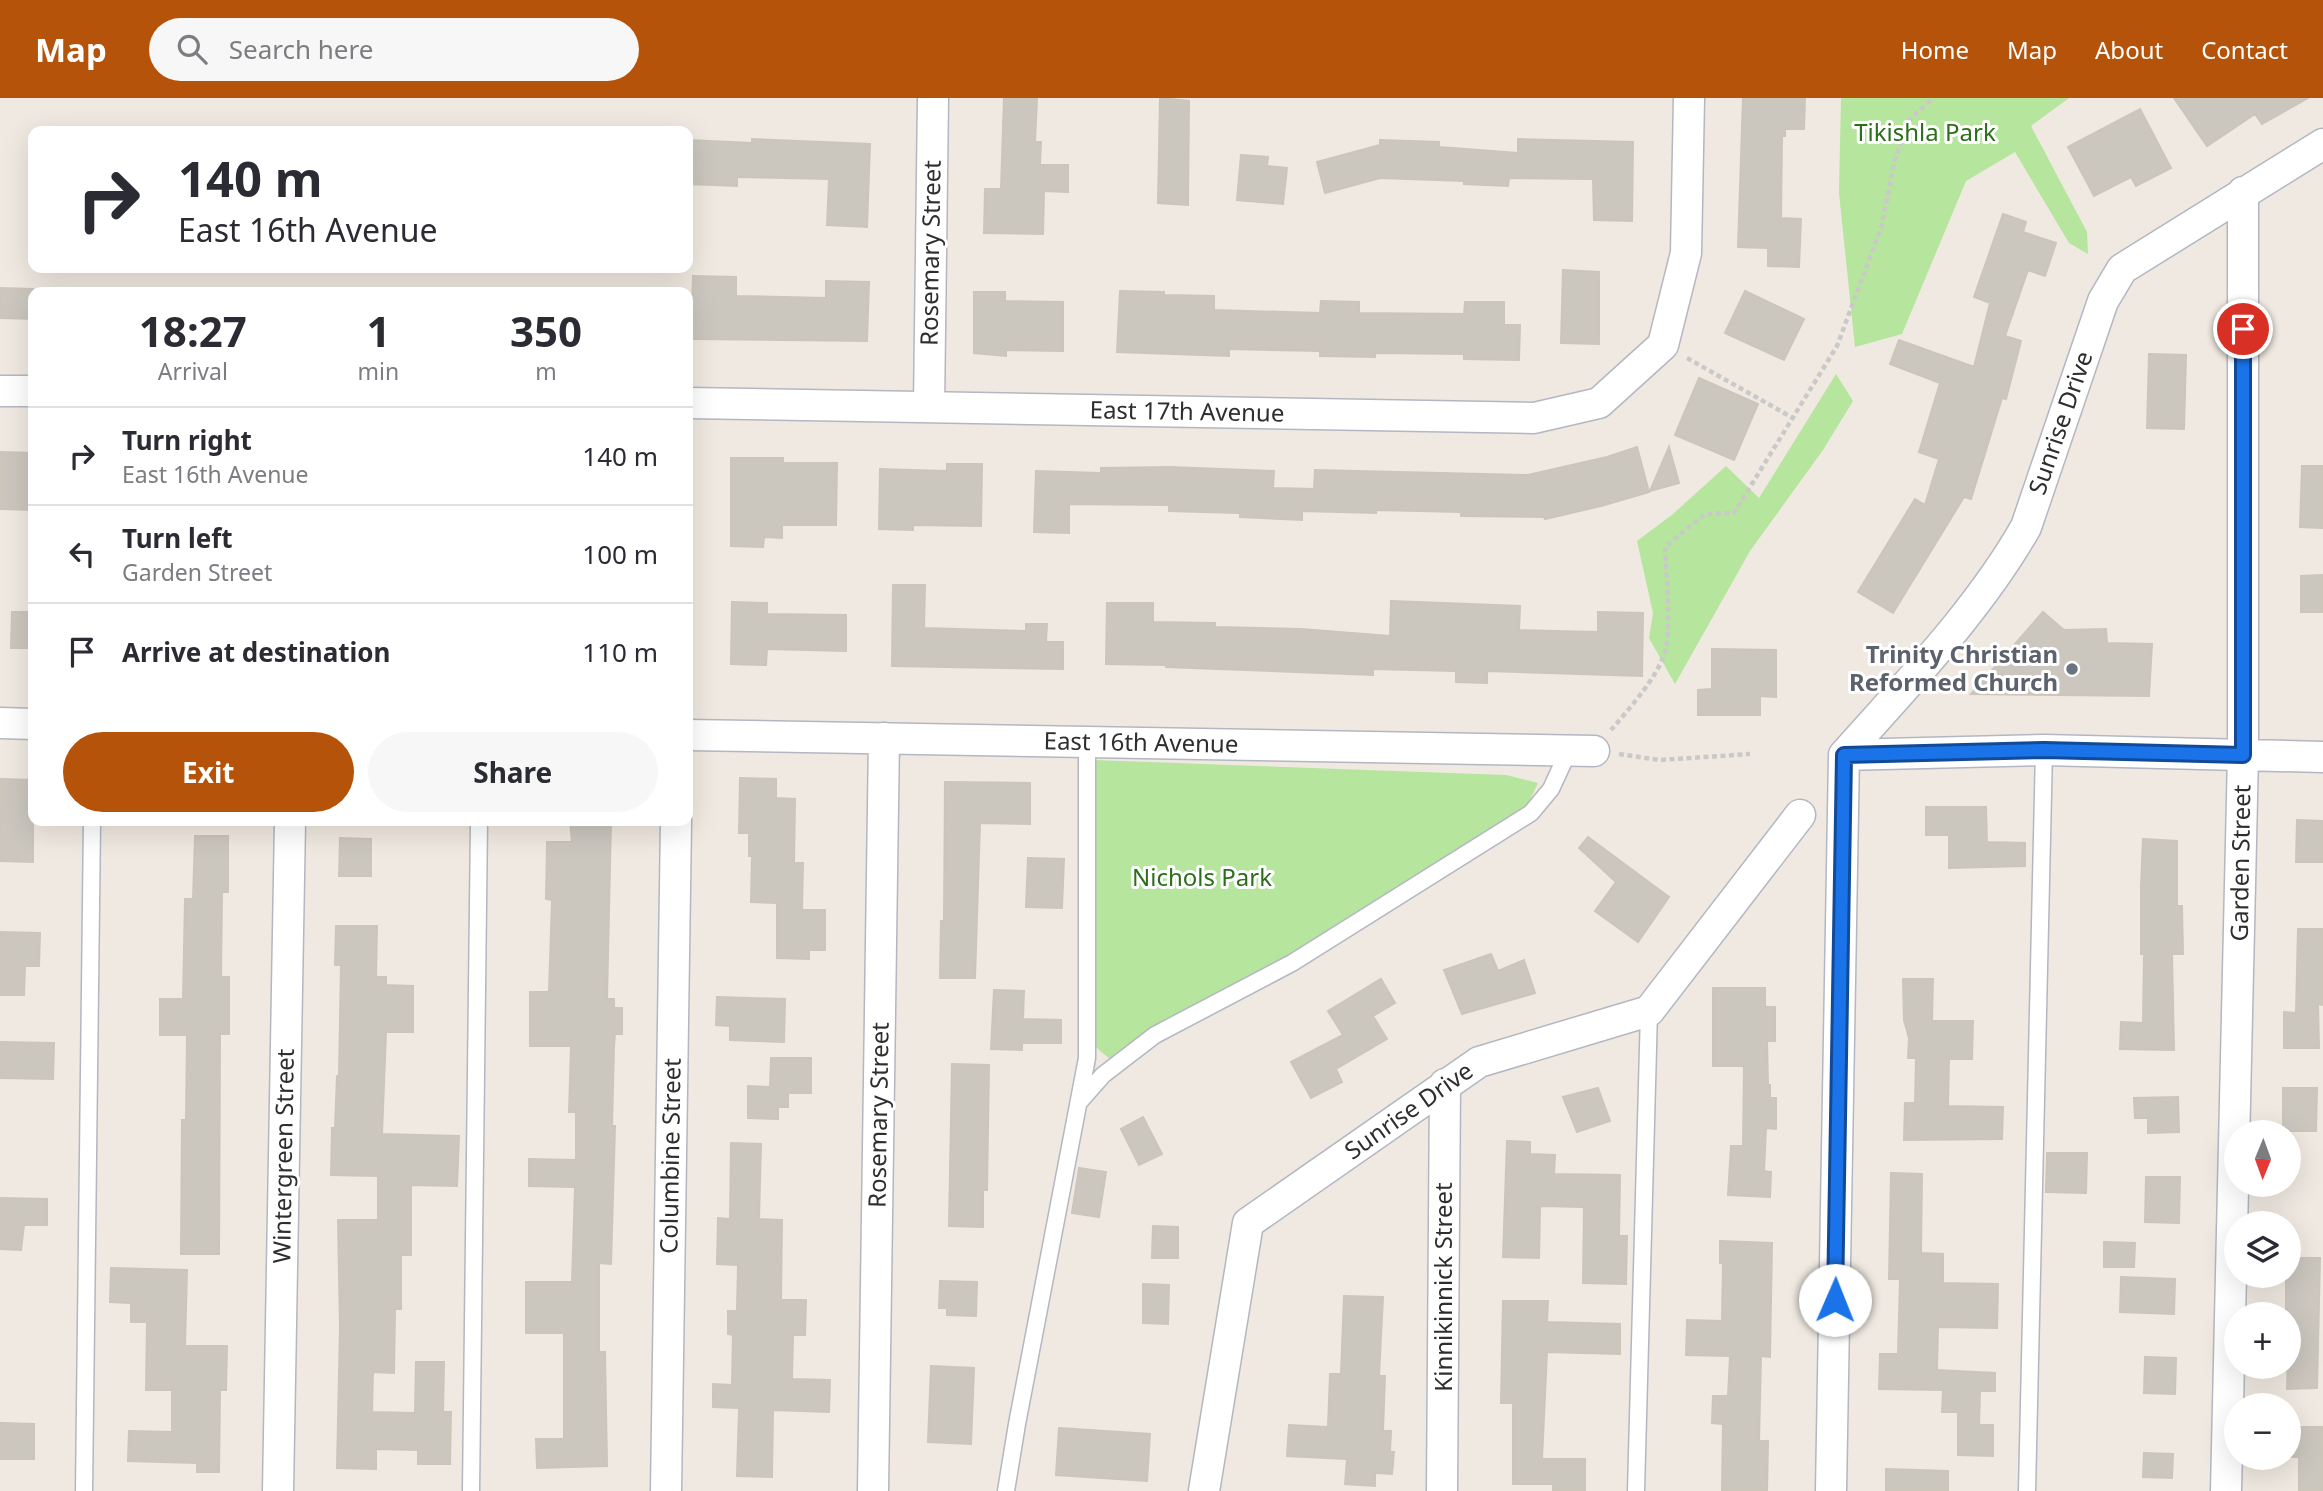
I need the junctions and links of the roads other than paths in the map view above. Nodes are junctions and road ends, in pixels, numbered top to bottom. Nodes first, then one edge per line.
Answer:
1 (933, 98) edge
2 (1689, 98) edge
3 (2323, 144) edge
4 (2243, 192) junction
5 (0, 391) edge
6 (28, 391) edge
7 (693, 403) edge
8 (929, 407) junction
9 (0, 723) edge
10 (28, 724) edge
11 (693, 735) edge
12 (884, 738) junction
13 (1087, 742) junction
14 (1581, 750) joint
15 (2044, 750) junction
16 (1844, 755) junction
17 (2243, 755) junction
18 (2323, 757) edge
19 (1800, 815) dead end
20 (92, 826) edge
21 (290, 826) edge
22 (479, 826) edge
23 (676, 826) edge
24 (1649, 1011) junction
25 (1446, 1084) junction
26 (1079, 1101) junction
27 (84, 1491) edge
28 (278, 1491) edge
29 (471, 1491) edge
30 (666, 1491) edge
31 (873, 1491) edge
32 (1006, 1491) edge
33 (1204, 1491) edge
34 (1442, 1491) edge
35 (1636, 1491) edge
36 (1831, 1491) edge
37 (2027, 1491) edge
38 (2226, 1491) edge

1 - 8 street, Rosemary Street
2 - 8 street, East 17th Avenue
3 - 4 street, Sunrise Drive
4 - 16 street, Sunrise Drive
4 - 17 street, Garden Street
5 - 6 street
7 - 8 street, East 17th Avenue
9 - 10 street
11 - 12 street, East 16th Avenue
12 - 13 street, East 16th Avenue
12 - 31 street, Rosemary Street
13 - 14 street, East 16th Avenue
13 - 26 lane
14 - 26 lane
15 - 16 street
15 - 17 street
15 - 37 lane
16 - 36 street
17 - 18 street
17 - 38 street, Garden Street
19 - 24 street
20 - 27 lane
21 - 28 street, Wintergreen Street
22 - 29 lane
23 - 30 street, Columbine Street
24 - 25 street, Sunrise Drive
24 - 35 lane
25 - 33 street, Sunrise Drive
25 - 34 street, Kinnikinnick Street
26 - 32 lane

